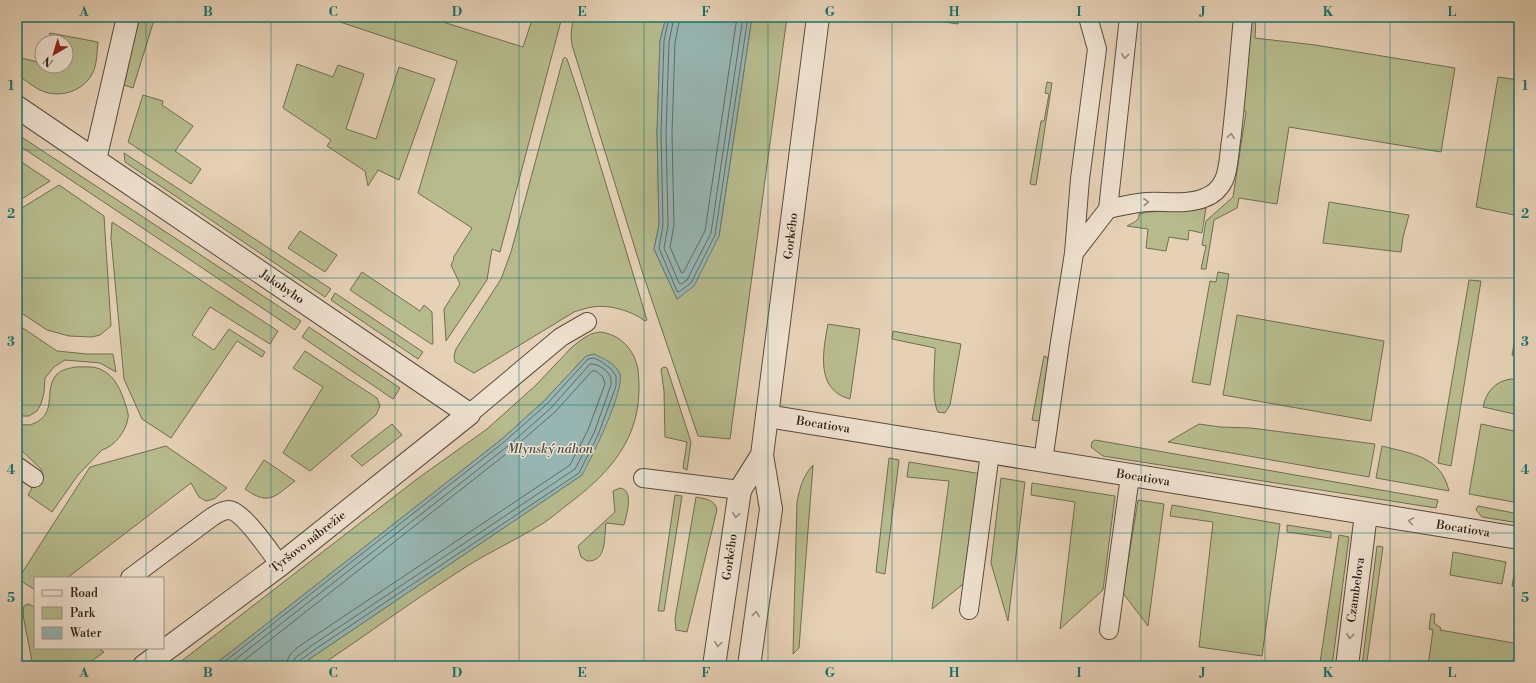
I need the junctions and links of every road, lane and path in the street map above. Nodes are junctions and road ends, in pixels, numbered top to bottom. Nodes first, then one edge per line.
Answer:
1 (128, 17) edge
2 (818, 17) edge
3 (1088, 17) edge
4 (1129, 17) edge
5 (1243, 17) edge
6 (17, 107) edge
7 (94, 160) junction
8 (1108, 209) junction
9 (1074, 252) junction
10 (587, 322) dead end
11 (469, 414) junction
12 (767, 416) junction
13 (990, 453) junction
14 (762, 455) junction
15 (1043, 462) junction
16 (17, 466) edge
17 (1130, 476) junction
18 (34, 478) dead end
19 (643, 478) dead end
20 (740, 490) junction
21 (1366, 514) junction
22 (1519, 538) edge
23 (280, 565) junction
24 (131, 577) edge
25 (969, 610) dead end
26 (1109, 630) dead end
27 (144, 666) edge
28 (714, 666) edge
29 (749, 666) edge
30 (1347, 666) edge

1 - 7 street
2 - 12 street, Gorkého
3 - 9 lane
4 -> 8 lane
8 -> 5 lane
6 - 7 street, Jakobyho
7 - 11 street, Jakobyho
8 - 9 lane
9 - 15 lane
10 - 11 lane
11 - 23 street, Tyršovo nábrežie
12 - 13 street, Bocatiova
12 - 14 street, Gorkého
13 - 15 street, Bocatiova
13 - 25 lane
14 - 20 street, Gorkého
29 -> 14 street, Gorkého
15 - 17 street, Bocatiova
16 - 18 lane
17 - 21 street, Bocatiova
17 - 26 lane
19 - 20 lane
20 -> 28 street, Gorkého
22 -> 21 street, Bocatiova
21 -> 30 street, Czambelova
23 - 24 lane
23 - 27 street, Tyršovo nábrežie

